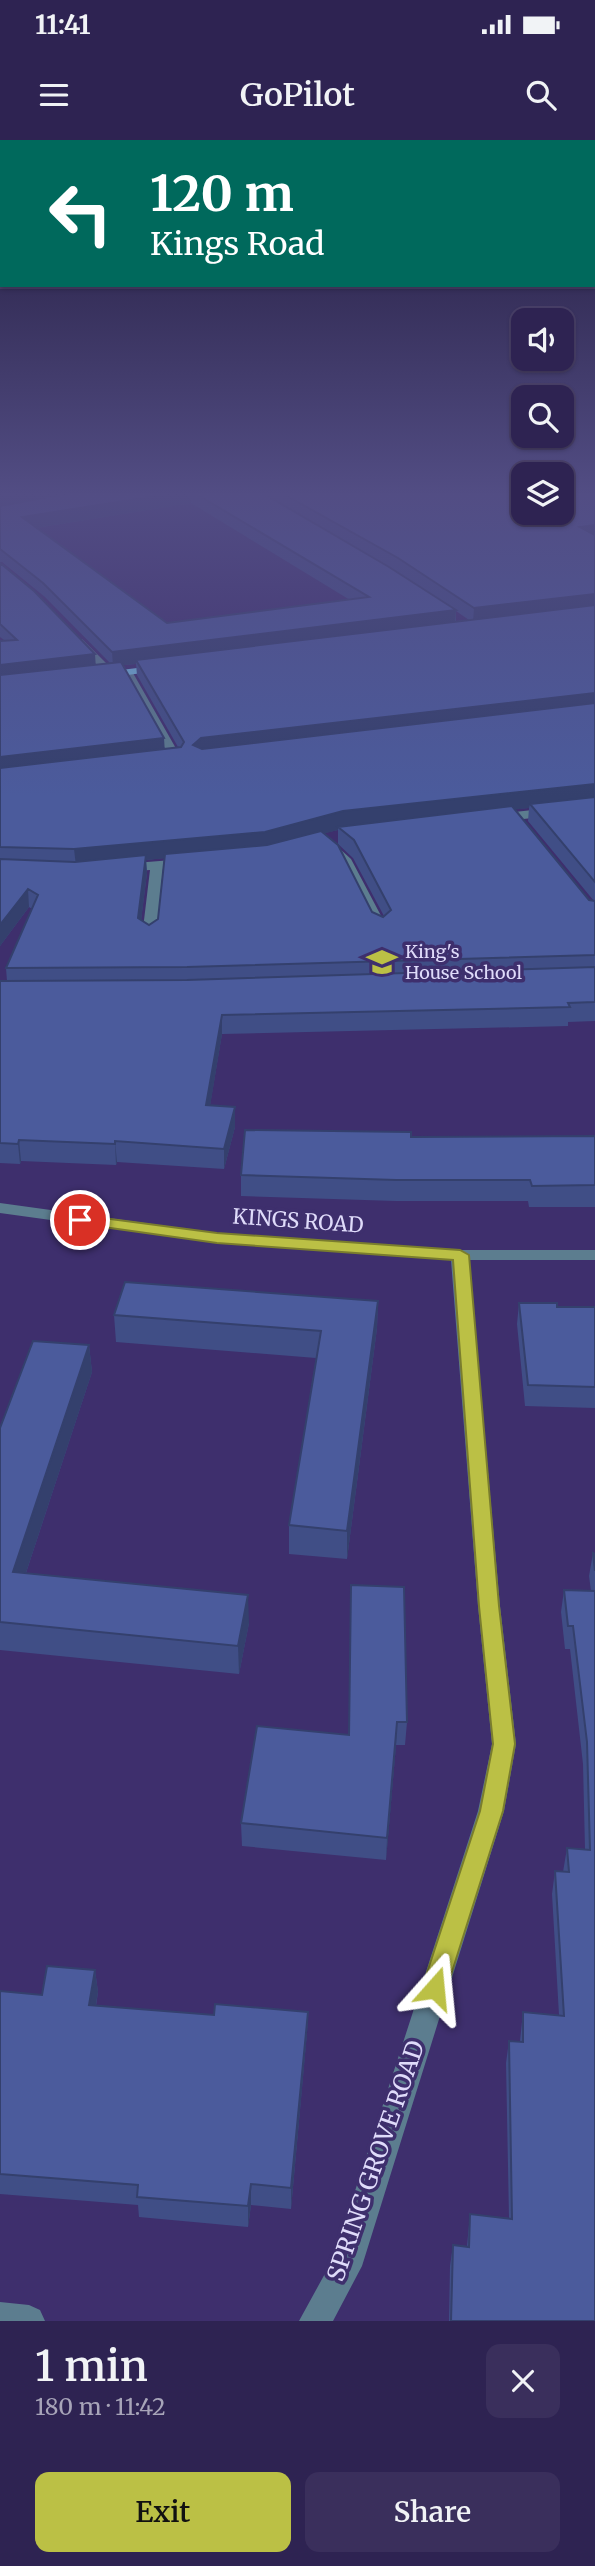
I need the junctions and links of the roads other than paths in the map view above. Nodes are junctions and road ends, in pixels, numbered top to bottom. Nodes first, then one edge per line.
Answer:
1 (74, 636) edge
2 (173, 666) edge
3 (128, 673) junction
4 (111, 674) junction
5 (97, 676) edge
6 (149, 762) edge
7 (595, 807) edge
8 (489, 818) edge
9 (340, 835) edge
10 (198, 862) edge
11 (157, 865) junction
12 (102, 870) edge
13 (381, 929) edge
14 (149, 937) edge
15 (0, 1208) edge
16 (460, 1255) junction
17 (595, 1255) edge
18 (0, 2318) edge
19 (29, 2321) edge
20 (315, 2321) edge

1 - 4 street
2 - 3 main road
3 - 4 main road
3 - 6 street
4 - 5 main road
7 - 8 street
9 - 13 street
10 - 11 street
11 - 12 street
11 - 14 street
15 - 16 street, KINGS ROAD
16 - 17 street, KINGS ROAD
16 - 20 street, SPRING GROVE ROAD
18 - 19 street

